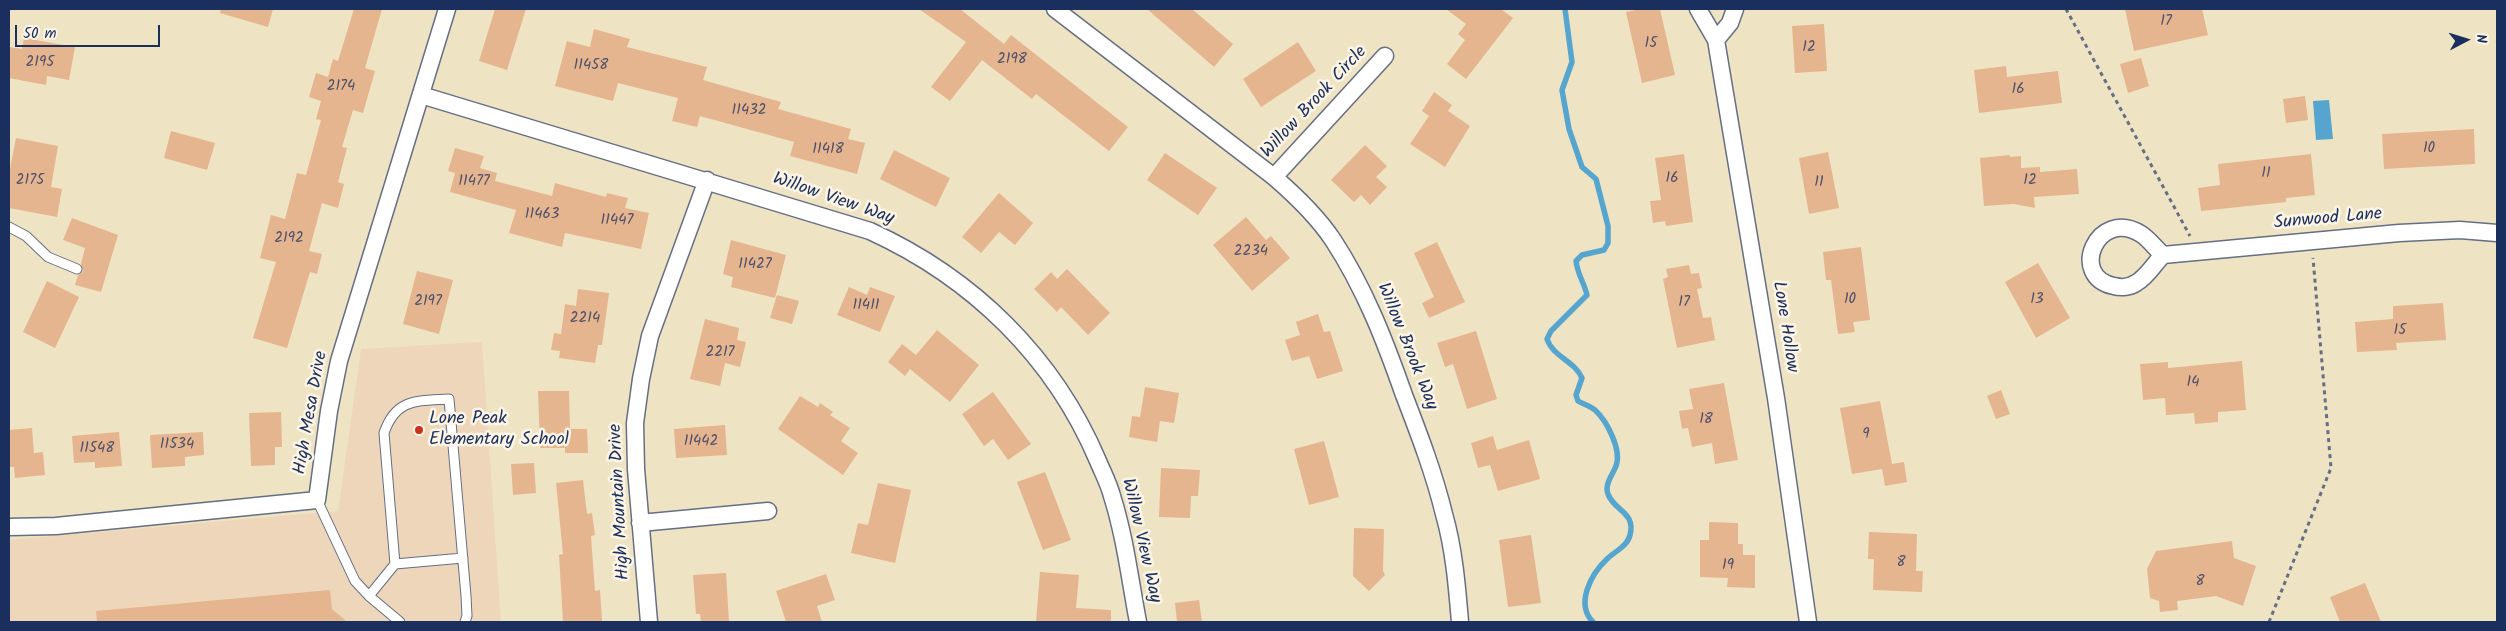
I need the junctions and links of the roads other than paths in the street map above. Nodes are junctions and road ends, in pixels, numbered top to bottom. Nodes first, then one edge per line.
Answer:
1 (447, 9) edge
2 (1055, 9) edge
3 (1698, 9) edge
4 (1735, 9) edge
5 (1716, 40) junction
6 (1385, 56) dead end
7 (421, 94) junction
8 (1274, 177) junction
9 (707, 180) junction
10 (9, 227) edge
11 (2497, 233) edge
12 (2163, 255) dead end
13 (77, 269) dead end
14 (317, 500) junction
15 (768, 510) dead end
16 (640, 524) junction
17 (9, 527) edge
18 (463, 558) junction
19 (395, 564) junction
20 (369, 596) junction
21 (400, 622) edge
22 (465, 622) edge
23 (649, 622) edge
24 (1138, 622) edge
25 (1460, 622) edge
26 (1808, 622) edge

1 - 7 street, High Mesa Drive
2 - 8 street, Willow Brook Way
3 - 5 street, Lone Hollow
4 - 5 street
5 - 26 street, Lone Hollow
6 - 8 street, Willow Brook Circle
7 - 9 street, Willow View Way
7 - 14 street, High Mesa Drive
8 - 25 street, Willow Brook Way
9 - 16 street, High Mountain Drive
9 - 24 street, Willow View Way
10 - 13 lane
11 - 12 street, Sunwood Lane
14 - 17 street, High Mesa Drive
14 - 20 lane
15 - 16 street
16 - 23 street, High Mountain Drive
18 - 19 lane
18 - 19 lane
18 - 22 lane
19 - 20 lane
20 - 21 lane

